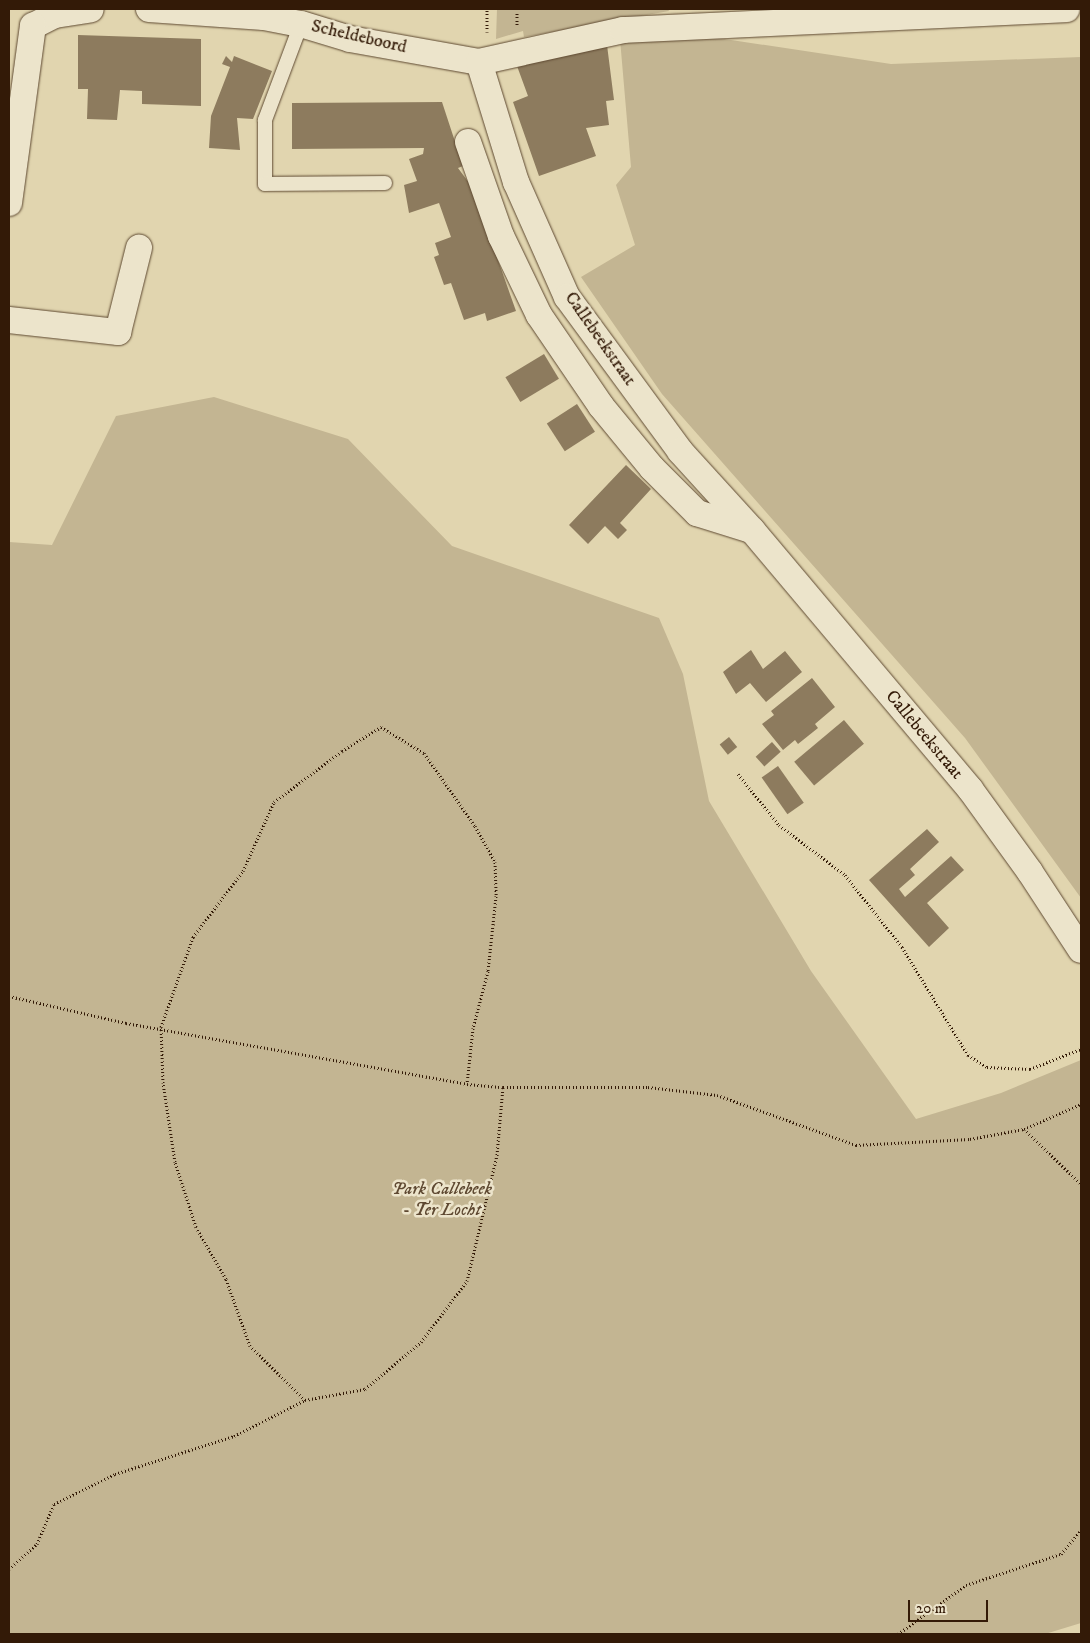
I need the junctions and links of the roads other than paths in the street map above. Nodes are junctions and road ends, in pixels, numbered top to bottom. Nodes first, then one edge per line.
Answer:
1 (91, 9) edge
2 (149, 9) edge
3 (1067, 9) edge
4 (26, 17) edge
5 (301, 24) junction
6 (478, 62) junction
7 (468, 142) dead end
8 (385, 183) dead end
9 (9, 204) edge
10 (139, 248) dead end
11 (9, 320) edge
12 (752, 530) junction
13 (1081, 950) edge

1 - 4 street
2 - 5 street, Scheldeboord
3 - 6 street
4 - 9 street
5 - 6 street, Scheldeboord
5 - 8 lane
6 - 12 street, Callebeekstraat
7 - 12 street, Callebeekstraat
10 - 11 street
12 - 13 street, Callebeekstraat

